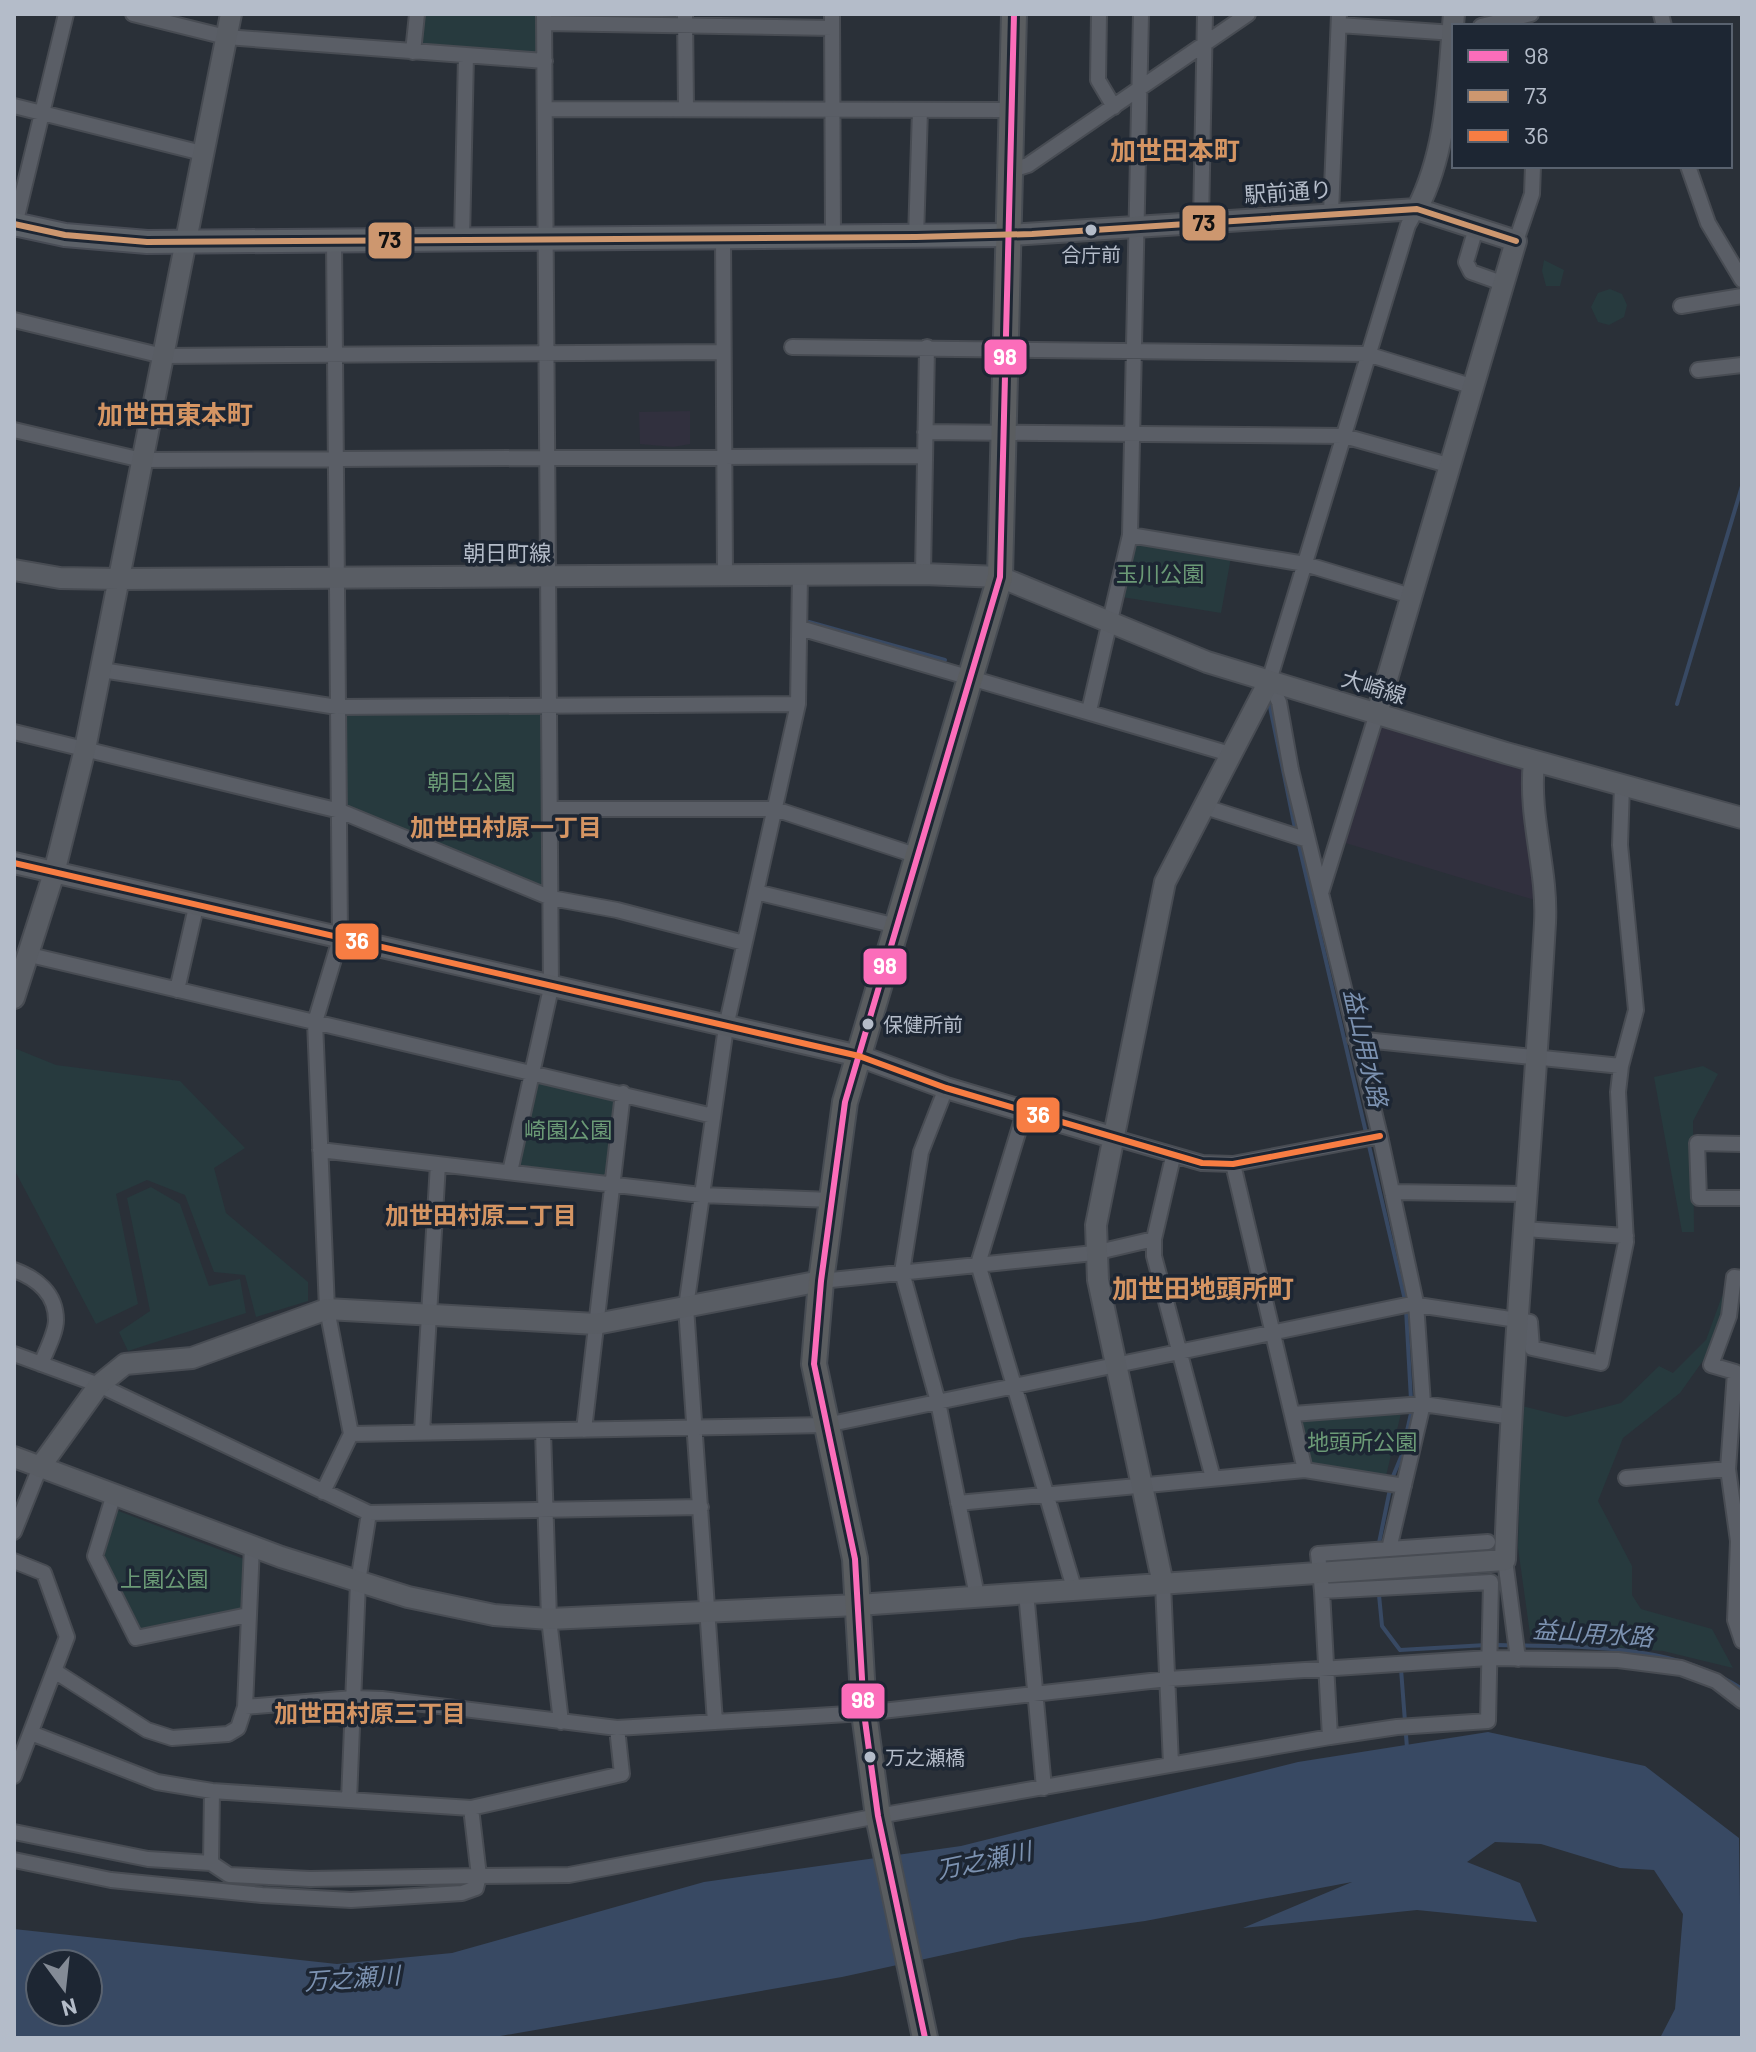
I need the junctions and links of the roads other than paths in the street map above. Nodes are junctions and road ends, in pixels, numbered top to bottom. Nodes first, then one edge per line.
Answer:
1 (66, 14) edge
2 (133, 14) edge
3 (231, 14) edge
4 (417, 14) edge
5 (1014, 14) edge
6 (1099, 14) edge
7 (1141, 14) edge
8 (1205, 14) edge
9 (1248, 14) edge
10 (1531, 14) edge
11 (544, 18) edge
12 (1339, 19) edge
13 (685, 20) edge
14 (832, 21) edge
15 (1489, 24) edge
16 (1452, 27) edge
17 (1452, 36) edge
18 (226, 37) junction
19 (1205, 43) junction
20 (413, 52) junction
21 (466, 55) junction
22 (545, 61) junction
23 (1141, 88) junction
24 (14, 106) edge
25 (1114, 107) junction
26 (686, 108) junction
27 (833, 108) junction
28 (546, 109) junction
29 (920, 110) junction
30 (1011, 110) junction
31 (43, 112) junction
32 (202, 153) junction
33 (1533, 168) edge
34 (1689, 168) edge
35 (1012, 170) junction
36 (1417, 209) junction
37 (1331, 213) junction
38 (1201, 222) junction
39 (14, 225) edge
40 (1136, 227) junction
41 (1476, 228) junction
42 (1010, 235) junction
43 (833, 236) junction
44 (723, 237) junction
45 (916, 237) junction
46 (545, 238) junction
47 (462, 239) junction
48 (334, 240) junction
49 (186, 241) junction
50 (1516, 241) junction
51 (1742, 280) edge
52 (1502, 283) junction
53 (1742, 296) edge
54 (1681, 306) dead end
55 (14, 320) edge
56 (792, 347) dead end
57 (927, 347) junction
58 (1007, 348) junction
59 (1135, 350) junction
60 (545, 351) junction
61 (723, 352) junction
62 (1367, 354) junction
63 (335, 355) junction
64 (163, 356) junction
65 (1742, 365) edge
66 (1698, 370) dead end
67 (1471, 386) junction
68 (14, 430) edge
69 (925, 432) junction
70 (1005, 433) junction
71 (1133, 434) junction
72 (1344, 436) junction
73 (925, 456) junction
74 (724, 457) junction
75 (547, 458) junction
76 (142, 460) junction
77 (336, 461) junction
78 (1448, 465) junction
79 (1130, 535) junction
80 (1305, 564) junction
81 (14, 570) edge
82 (800, 574) junction
83 (923, 574) junction
84 (725, 575) junction
85 (548, 577) junction
86 (1000, 577) junction
87 (337, 578) junction
88 (119, 579) junction
89 (1411, 596) junction
90 (1110, 625) junction
91 (800, 628) junction
92 (102, 670) junction
93 (972, 676) junction
94 (1269, 681) junction
95 (798, 704) junction
96 (547, 706) junction
97 (337, 707) junction
98 (1089, 711) junction
99 (1377, 713) junction
100 (14, 732) edge
101 (85, 749) junction
102 (1230, 754) junction
103 (1534, 761) junction
104 (1622, 785) junction
105 (1202, 806) junction
106 (550, 809) junction
107 (775, 809) junction
108 (340, 811) junction
109 (1742, 818) edge
110 (1308, 840) junction
111 (918, 856) junction
112 (14, 863) edge
113 (54, 873) junction
114 (756, 892) junction
115 (1321, 894) junction
116 (551, 898) junction
117 (196, 907) junction
118 (897, 926) junction
119 (340, 939) junction
120 (744, 943) junction
121 (30, 955) junction
122 (551, 988) junction
123 (177, 990) junction
124 (14, 998) edge
125 (315, 1022) junction
126 (726, 1027) junction
127 (1355, 1039) junction
128 (859, 1056) junction
129 (1534, 1057) junction
130 (1621, 1066) junction
131 (533, 1072) junction
132 (946, 1088) junction
133 (623, 1093) junction
134 (1025, 1110) junction
135 (713, 1116) junction
136 (1380, 1136) junction
137 (1115, 1138) junction
138 (1742, 1144) edge
139 (320, 1150) junction
140 (1173, 1157) junction
141 (438, 1164) junction
142 (1233, 1164) junction
143 (510, 1172) junction
144 (612, 1185) junction
145 (1392, 1192) junction
146 (1525, 1194) junction
147 (701, 1195) junction
148 (1742, 1198) edge
149 (831, 1200) junction
150 (1523, 1229) junction
151 (1626, 1236) junction
152 (1154, 1239) junction
153 (1094, 1253) junction
154 (978, 1264) junction
155 (14, 1270) edge
156 (902, 1272) junction
157 (1742, 1278) edge
158 (821, 1281) junction
159 (1414, 1304) junction
160 (686, 1307) junction
161 (327, 1309) junction
162 (428, 1315) junction
163 (1518, 1322) junction
164 (596, 1324) junction
165 (1272, 1331) junction
166 (1180, 1350) junction
167 (14, 1354) edge
168 (41, 1364) junction
169 (1116, 1364) junction
170 (99, 1385) junction
171 (1015, 1385) junction
172 (938, 1402) junction
173 (1414, 1404) junction
174 (1293, 1414) junction
175 (1513, 1417) junction
176 (826, 1425) junction
177 (696, 1427) junction
178 (584, 1430) junction
179 (543, 1431) junction
180 (422, 1432) junction
181 (351, 1434) junction
182 (14, 1457) edge
183 (40, 1467) junction
184 (1728, 1469) junction
185 (1305, 1470) junction
186 (1213, 1478) junction
187 (1626, 1478) dead end
188 (1142, 1484) junction
189 (1394, 1485) junction
190 (323, 1492) junction
191 (114, 1494) junction
192 (1046, 1496) junction
193 (958, 1503) junction
194 (701, 1507) junction
195 (546, 1511) junction
196 (369, 1513) junction
197 (14, 1532) edge
198 (1488, 1542) dead end
199 (252, 1546) junction
200 (1505, 1560) junction
201 (14, 1561) edge
202 (1381, 1562) junction
203 (358, 1582) junction
204 (1321, 1582) junction
205 (1163, 1584) junction
206 (1074, 1588) junction
207 (1026, 1592) junction
208 (977, 1596) junction
209 (858, 1605) junction
210 (708, 1614) junction
211 (248, 1615) junction
212 (549, 1619) junction
213 (1742, 1641) edge
214 (1488, 1650) junction
215 (1516, 1650) junction
216 (1324, 1669) junction
217 (56, 1672) junction
218 (1168, 1679) junction
219 (1033, 1692) junction
220 (353, 1698) junction
221 (1742, 1701) edge
222 (245, 1707) junction
223 (864, 1713) junction
224 (561, 1722) junction
225 (715, 1722) junction
226 (617, 1728) junction
227 (31, 1733) junction
228 (1330, 1737) junction
229 (1171, 1764) junction
230 (14, 1776) edge
231 (1044, 1788) junction
232 (212, 1791) junction
233 (349, 1800) junction
234 (471, 1808) junction
235 (879, 1819) junction
236 (14, 1832) edge
237 (14, 1860) edge
238 (211, 1863) junction
239 (479, 1876) junction
240 (925, 2038) edge

1 - 31 street
2 - 18 street
3 - 18 street
4 - 20 street
5 - 30 highway
6 - 25 street
7 - 23 street
8 - 19 street
9 - 19 street
10 - 15 street
11 - 13 street
11 - 22 street
12 - 16 street
12 - 37 street
13 - 14 street
13 - 26 street
14 - 27 street
17 - 36 street
18 - 20 street
18 - 32 street
19 - 23 street
19 - 38 street
20 - 21 street
21 - 22 street
21 - 47 street
22 - 28 street
23 - 25 street
23 - 40 street
24 - 31 street
25 - 35 street
26 - 27 street
26 - 28 street
27 - 29 street
27 - 43 street
28 - 46 street
29 - 30 street
29 - 45 street
30 - 35 highway
31 - 32 street
31 - 39 street
32 - 49 street
33 - 50 street
34 - 51 street
35 - 42 highway
36 - 37 street, 駅前通り
36 - 41 street, 駅前通り
36 - 62 street
37 - 38 street, 駅前通り
38 - 40 street, 駅前通り
39 - 49 main road
40 - 42 street, 駅前通り
40 - 59 street
41 - 50 street, 駅前通り
41 - 52 street
42 - 45 main road
42 - 58 highway
43 - 44 main road
43 - 45 main road
44 - 46 main road
44 - 61 street
46 - 47 main road
46 - 60 street
47 - 48 main road
48 - 49 main road
48 - 63 street
49 - 64 street
50 - 52 street
52 - 67 street
53 - 54 street
55 - 64 street
56 - 57 street
57 - 58 street
57 - 69 street
58 - 59 street
58 - 70 highway
59 - 62 street
59 - 71 street
60 - 61 street
60 - 63 street
60 - 75 street
61 - 74 street
62 - 67 street
62 - 72 street
63 - 64 street
63 - 77 street
64 - 76 street
65 - 66 street
67 - 78 street
68 - 76 street
69 - 70 street
69 - 73 street
70 - 71 street
70 - 86 highway
71 - 72 street
71 - 79 street
72 - 78 street
72 - 80 street
73 - 74 street
73 - 83 street
74 - 75 street
74 - 84 street
75 - 77 street
75 - 85 street
76 - 77 street
76 - 88 street
77 - 87 street
78 - 89 street
79 - 80 street
79 - 90 street
80 - 89 street
80 - 94 street
81 - 88 street, 朝日町線
82 - 83 street, 朝日町線
82 - 84 street, 朝日町線
82 - 91 street
83 - 86 street, 朝日町線
84 - 85 street, 朝日町線
85 - 87 street, 朝日町線
85 - 96 street
86 - 90 street, 大崎線
86 - 93 highway
87 - 88 street, 朝日町線
87 - 97 street
88 - 92 street
89 - 99 street
90 - 94 street, 大崎線
90 - 98 street
91 - 93 street
91 - 95 street
92 - 97 street
92 - 101 street
93 - 98 street
93 - 111 highway
94 - 99 street, 大崎線
94 - 102 street
94 - 110 street
95 - 96 street
95 - 107 street
96 - 97 street
96 - 106 street
97 - 108 street
98 - 102 street
99 - 103 street, 大崎線
99 - 115 street
100 - 101 street
101 - 108 street
101 - 113 street
102 - 105 street
103 - 104 street, 大崎線
103 - 129 street
104 - 109 street, 大崎線
104 - 130 street
105 - 110 street
105 - 137 street
106 - 107 street
106 - 116 street
107 - 111 street
107 - 114 street
108 - 116 street
108 - 119 street
110 - 115 street
111 - 118 highway
112 - 113 street
113 - 117 street
113 - 121 street
114 - 118 street
114 - 120 street
115 - 127 street
116 - 120 street
116 - 122 street
117 - 119 street
117 - 123 street
118 - 128 highway
119 - 122 street
119 - 125 street
120 - 126 street
121 - 123 street
121 - 124 street
122 - 126 street
122 - 131 street
123 - 125 street
125 - 131 street
125 - 139 street
126 - 128 street
126 - 135 street
127 - 129 street
127 - 136 street
128 - 132 street
128 - 149 highway
129 - 130 street
129 - 146 street
130 - 151 street
131 - 133 street
131 - 143 street
132 - 134 street
132 - 156 street
133 - 135 street
133 - 144 street
134 - 137 street
134 - 154 street
135 - 147 street
136 - 142 street
136 - 145 street
137 - 140 street
137 - 153 street
138 - 148 street
139 - 141 street
139 - 161 street
140 - 142 street
140 - 152 street
141 - 143 street
141 - 162 street
142 - 165 street
143 - 144 street
144 - 147 street
144 - 164 street
145 - 146 street
145 - 159 street
146 - 150 street
147 - 149 street
147 - 160 street
149 - 158 highway
150 - 151 street
150 - 163 street
151 - 163 street
152 - 153 street
152 - 166 street
153 - 154 street
153 - 169 street
154 - 156 street
154 - 171 street
155 - 168 street
156 - 158 street
156 - 172 street
157 - 184 street
158 - 160 street
158 - 176 highway
159 - 163 street
159 - 165 street
159 - 173 street
160 - 164 street
160 - 177 street
161 - 162 street
161 - 170 street
161 - 181 street
162 - 164 street
162 - 180 street
163 - 175 street
164 - 178 street
165 - 166 street
165 - 174 street
166 - 169 street
166 - 186 street
167 - 168 street
168 - 170 street
169 - 171 street
169 - 188 street
170 - 183 street
170 - 190 street
171 - 172 street
171 - 192 street
172 - 176 street
172 - 193 street
173 - 174 street
173 - 175 street
173 - 189 street
174 - 185 street
175 - 200 street
176 - 177 street
176 - 209 highway
177 - 178 street
177 - 194 street
178 - 179 street
179 - 180 street
179 - 195 street
180 - 181 street
181 - 190 street
182 - 183 street
183 - 191 street
183 - 197 street
184 - 187 street
184 - 213 street
185 - 186 street
185 - 189 street
186 - 188 street
188 - 192 street
188 - 205 street
189 - 202 street
190 - 196 street
191 - 199 street
191 - 211 street
192 - 193 street
192 - 206 street
193 - 208 street
194 - 195 street
194 - 210 street
195 - 196 street
195 - 212 street
196 - 203 street
198 - 202 street
199 - 203 street
199 - 211 street
200 - 202 street
200 - 215 street
201 - 217 street
202 - 204 street
202 - 204 street
203 - 212 street
203 - 220 street
204 - 205 street
204 - 214 street
204 - 216 street
205 - 206 street
205 - 218 street
206 - 207 street
207 - 208 street
207 - 219 street
208 - 209 street
209 - 210 street
209 - 223 highway
210 - 212 street
210 - 225 street
211 - 222 street
212 - 224 street
214 - 215 street
214 - 216 street
214 - 228 street
215 - 221 street
216 - 218 street
216 - 228 street
217 - 222 street
217 - 227 street
218 - 219 street
218 - 229 street
219 - 223 street
219 - 231 street
220 - 222 street
220 - 224 street
220 - 233 street
223 - 225 street
223 - 235 highway
224 - 226 street
225 - 226 street
226 - 234 street
227 - 230 street
227 - 232 street
228 - 229 street
229 - 231 street
231 - 235 street
232 - 233 street
232 - 238 street
233 - 234 street
234 - 239 street
235 - 239 street
235 - 240 highway
236 - 238 street
237 - 239 street
238 - 239 street

